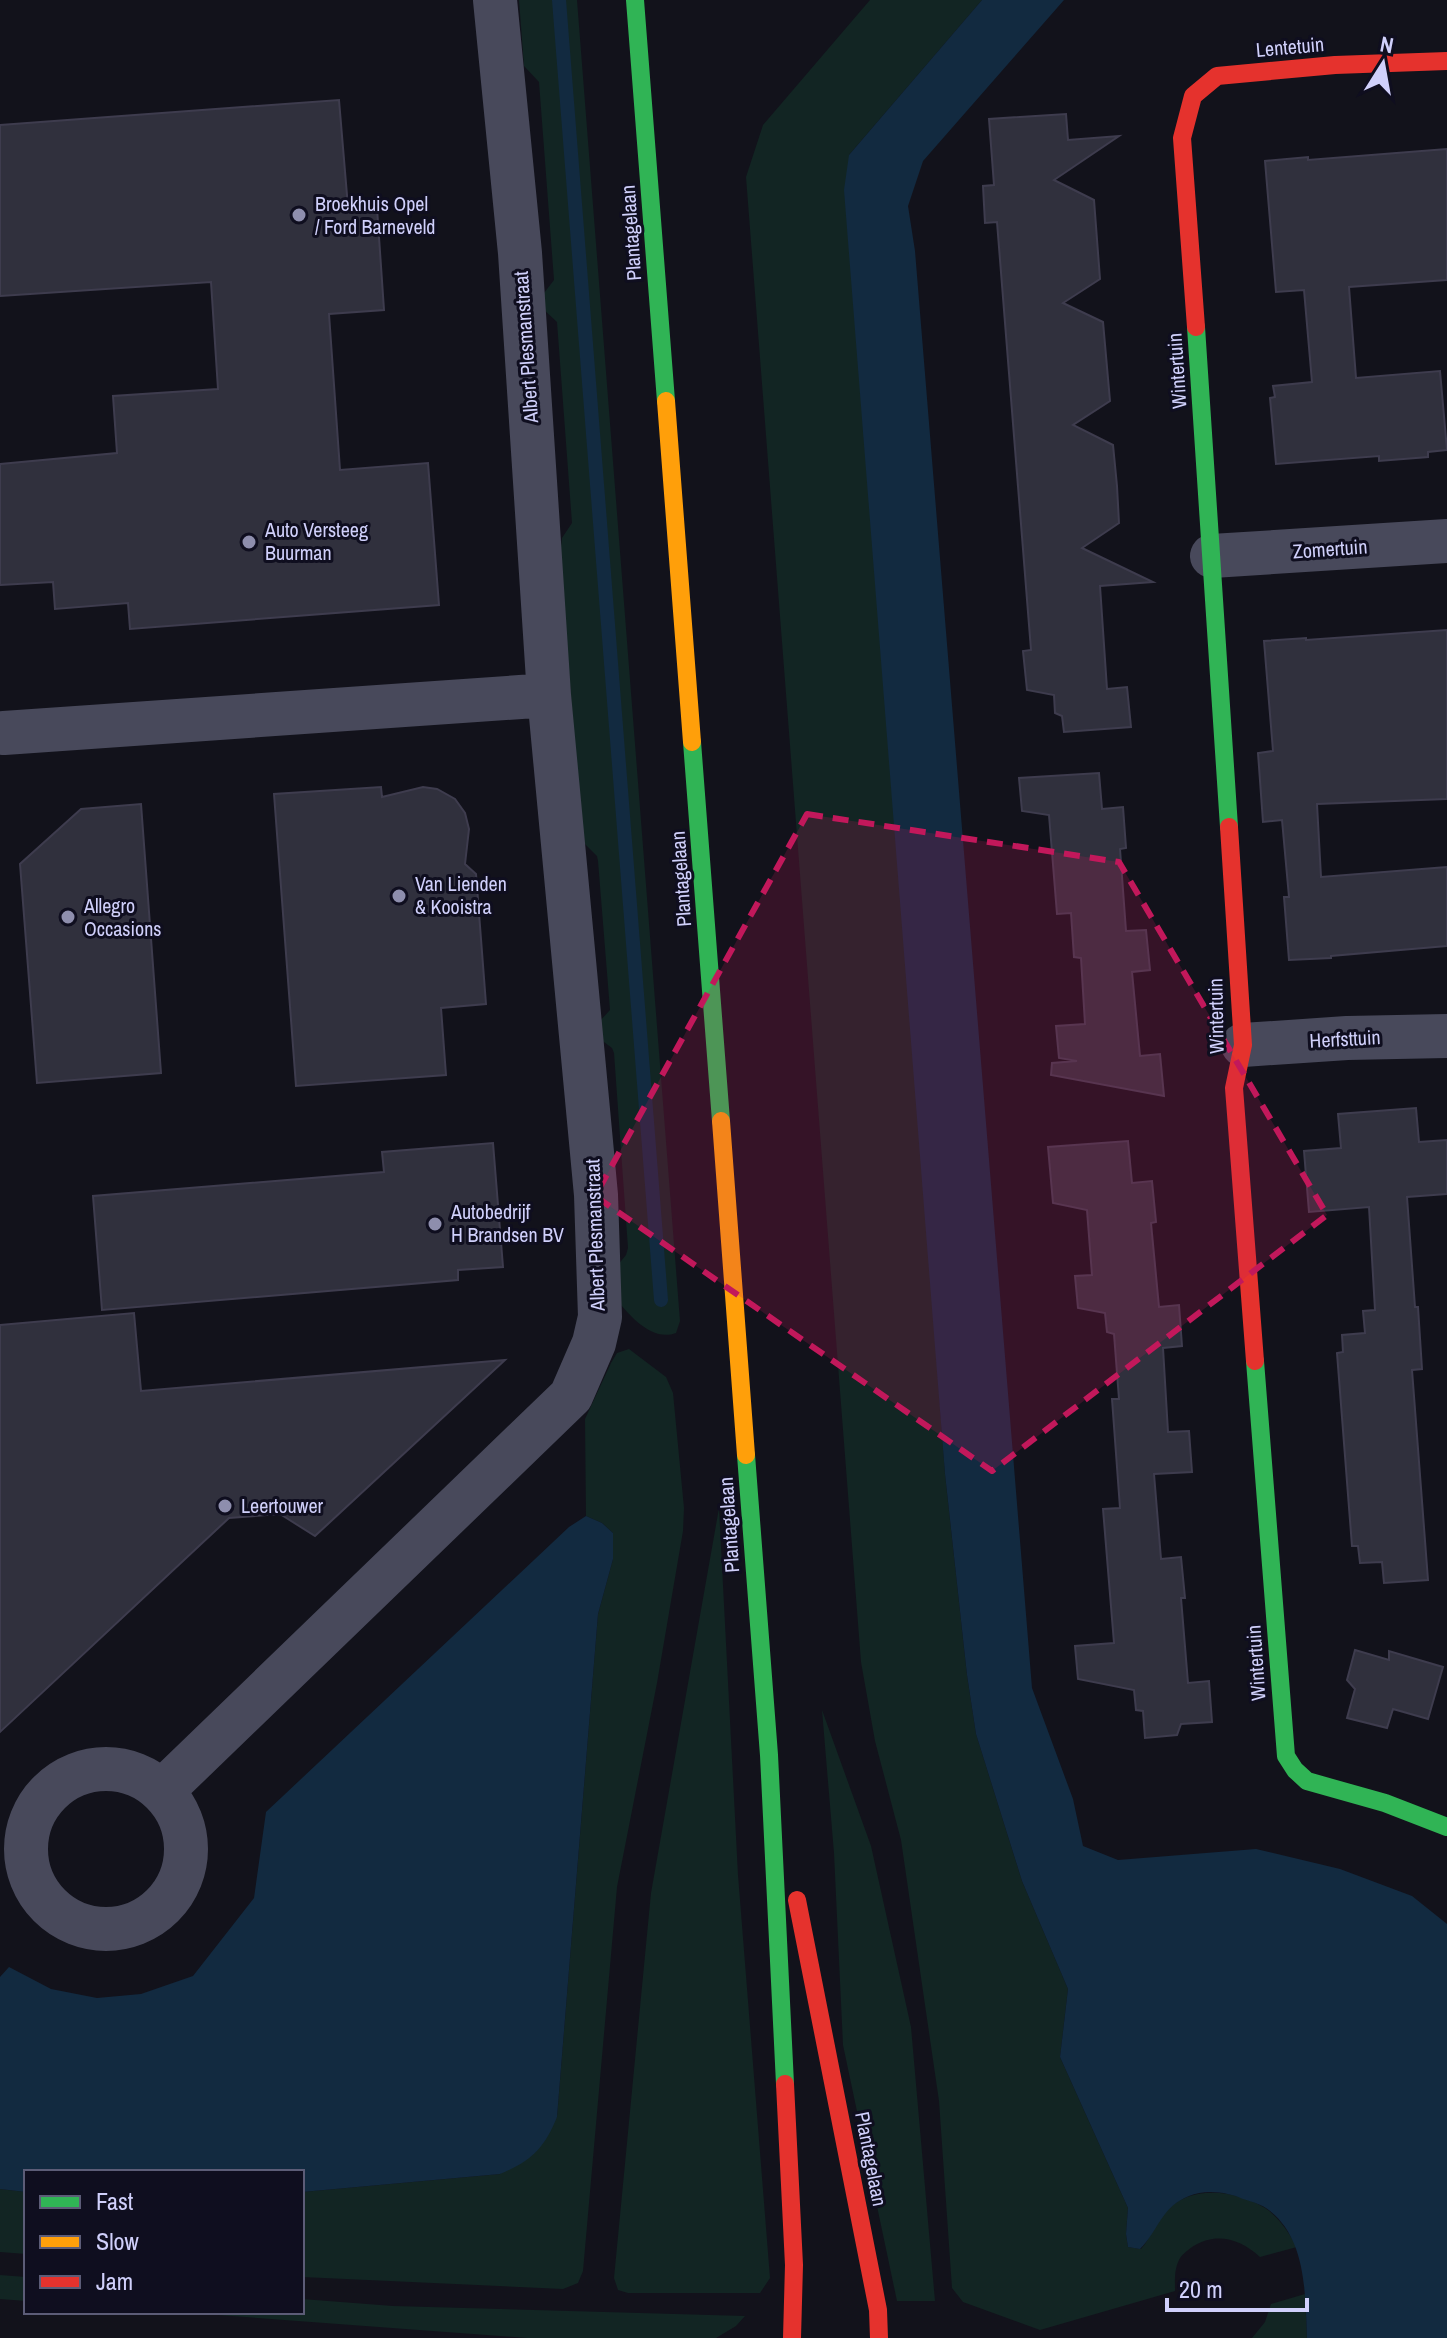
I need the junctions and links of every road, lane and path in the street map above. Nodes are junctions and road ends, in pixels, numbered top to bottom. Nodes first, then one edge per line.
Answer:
1 (495, 0) edge
2 (635, 0) edge
3 (1447, 61) edge
4 (1193, 96) joint
5 (1447, 541) edge
6 (1212, 556) junction
7 (549, 695) junction
8 (1, 739) edge
9 (1447, 1036) edge
10 (1243, 1045) junction
11 (769, 1755) junction
12 (162, 1791) dead end
13 (1447, 1827) edge
14 (792, 2338) edge
15 (879, 2338) edge

1 - 7 street, Albert Plesmanstraat
2 - 11 main road, Plantagelaan
3 - 4 main road, Lentetuin
4 - 6 main road, Wintertuin
5 - 6 street, Zomertuin
6 - 10 main road, Wintertuin
7 - 8 street
7 - 12 street, Albert Plesmanstraat
9 - 10 street, Herfsttuin
10 - 13 main road, Wintertuin
11 - 14 main road, Plantagelaan
11 - 15 main road, Plantagelaan

